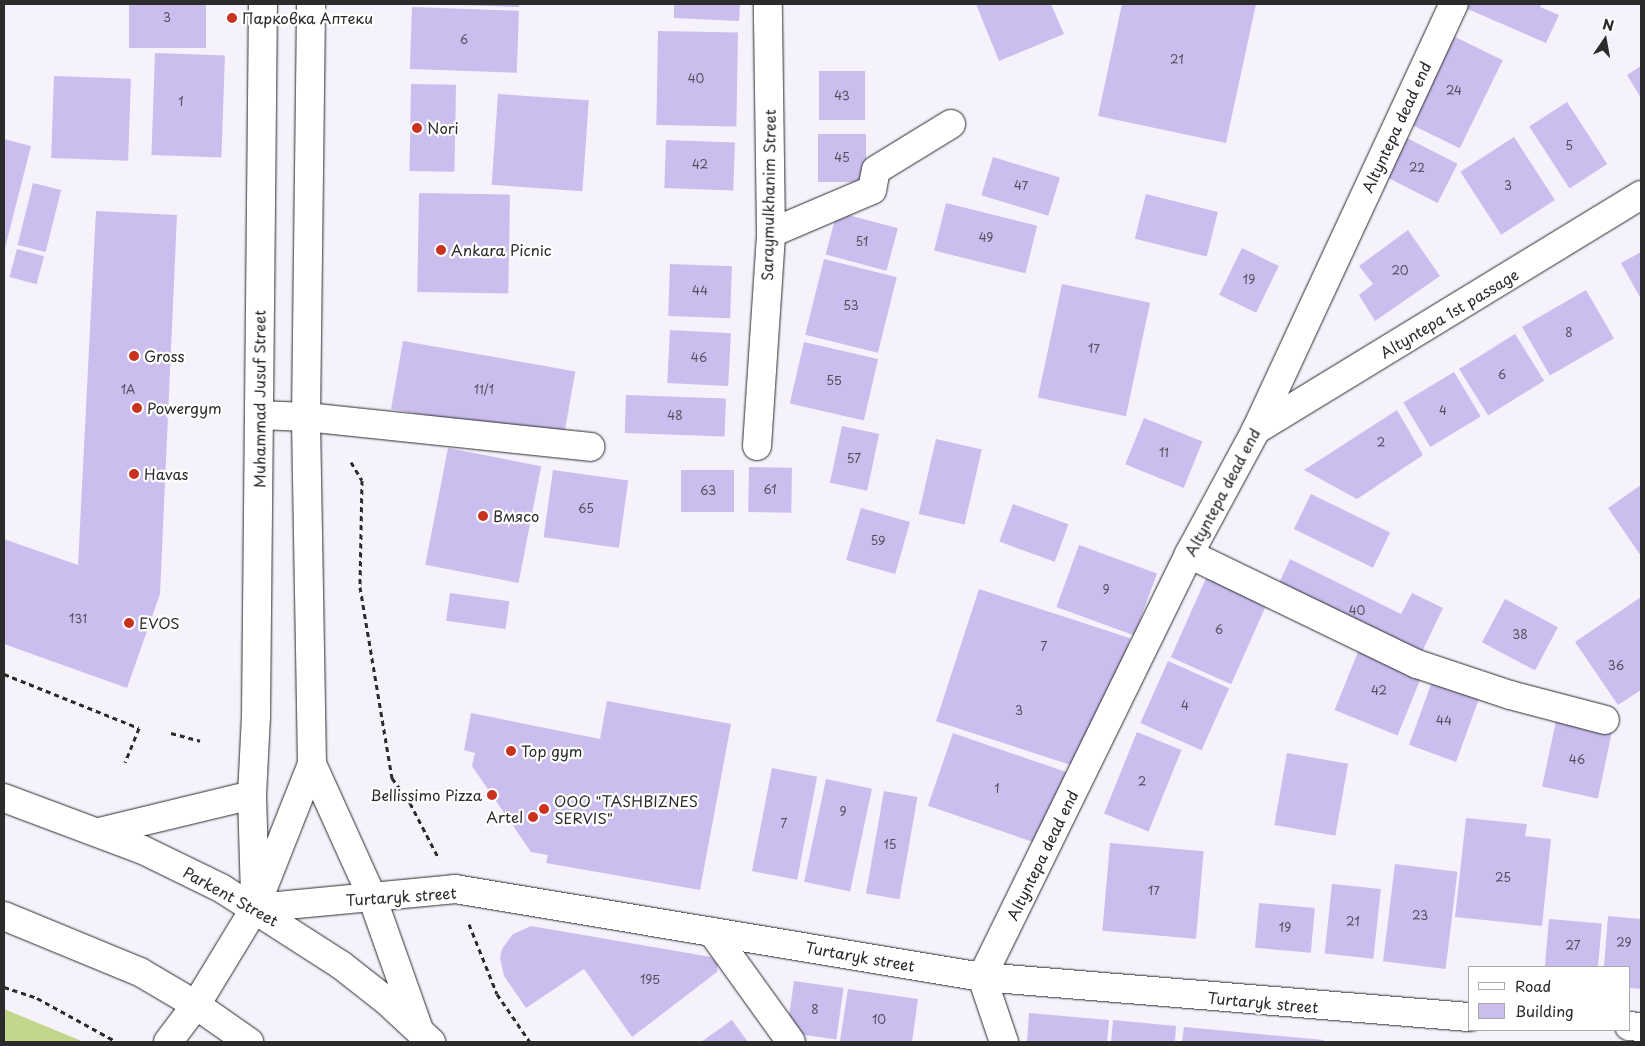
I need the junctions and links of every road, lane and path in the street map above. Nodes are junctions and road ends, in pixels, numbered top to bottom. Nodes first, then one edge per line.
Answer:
1 (263, 4) edge
2 (311, 4) edge
3 (768, 4) edge
4 (1454, 4) edge
5 (951, 124) dead end
6 (1641, 195) edge
7 (771, 232) junction
8 (259, 415) junction
9 (306, 417) junction
10 (1256, 430) junction
11 (757, 446) dead end
12 (590, 447) dead end
13 (351, 462) dead end
14 (1189, 554) junction
15 (4, 674) edge
16 (1605, 720) dead end
17 (171, 733) dead end
18 (200, 741) dead end
19 (124, 762) dead end
20 (312, 764) junction
21 (392, 778) dead end
22 (252, 795) junction
23 (4, 798) edge
24 (99, 832) junction
25 (372, 897) junction
26 (255, 908) junction
27 (4, 916) edge
28 (712, 932) junction
29 (982, 977) junction
30 (4, 987) edge
31 (196, 1005) junction
32 (1468, 1017) edge
33 (425, 1036) edge
34 (117, 1042) edge
35 (168, 1042) edge
36 (249, 1042) edge
37 (791, 1042) edge
38 (1004, 1042) edge

1 - 8 street, Muhammad Jusuf Street
2 - 9 street
3 - 7 street, Saraymulkhanim Street
4 - 10 street, Altyntepa dead end
5 - 7 street
6 - 10 street, Altyntepa 1st passage
7 - 11 street, Saraymulkhanim Street
8 - 9 street
8 - 22 street, Muhammad Jusuf Street
9 - 12 street
9 - 20 street
10 - 14 street, Altyntepa dead end
13 - 21 path
14 - 16 street
14 - 29 street, Altyntepa dead end
15 - 19 path
17 - 18 path
20 - 25 street
20 - 26 street
22 - 24 street
22 - 26 street, Muhammad Jusuf Street
23 - 24 street, Parkent Street
24 - 26 street, Parkent Street
25 - 26 street, Turtaryk street
25 - 28 street, Turtaryk street
25 - 33 street
26 - 31 street
26 - 33 street, Parkent Street
27 - 31 street
28 - 29 street, Turtaryk street
28 - 37 street
29 - 32 street, Turtaryk street
29 - 38 street
30 - 34 path
31 - 35 street
31 - 36 street

